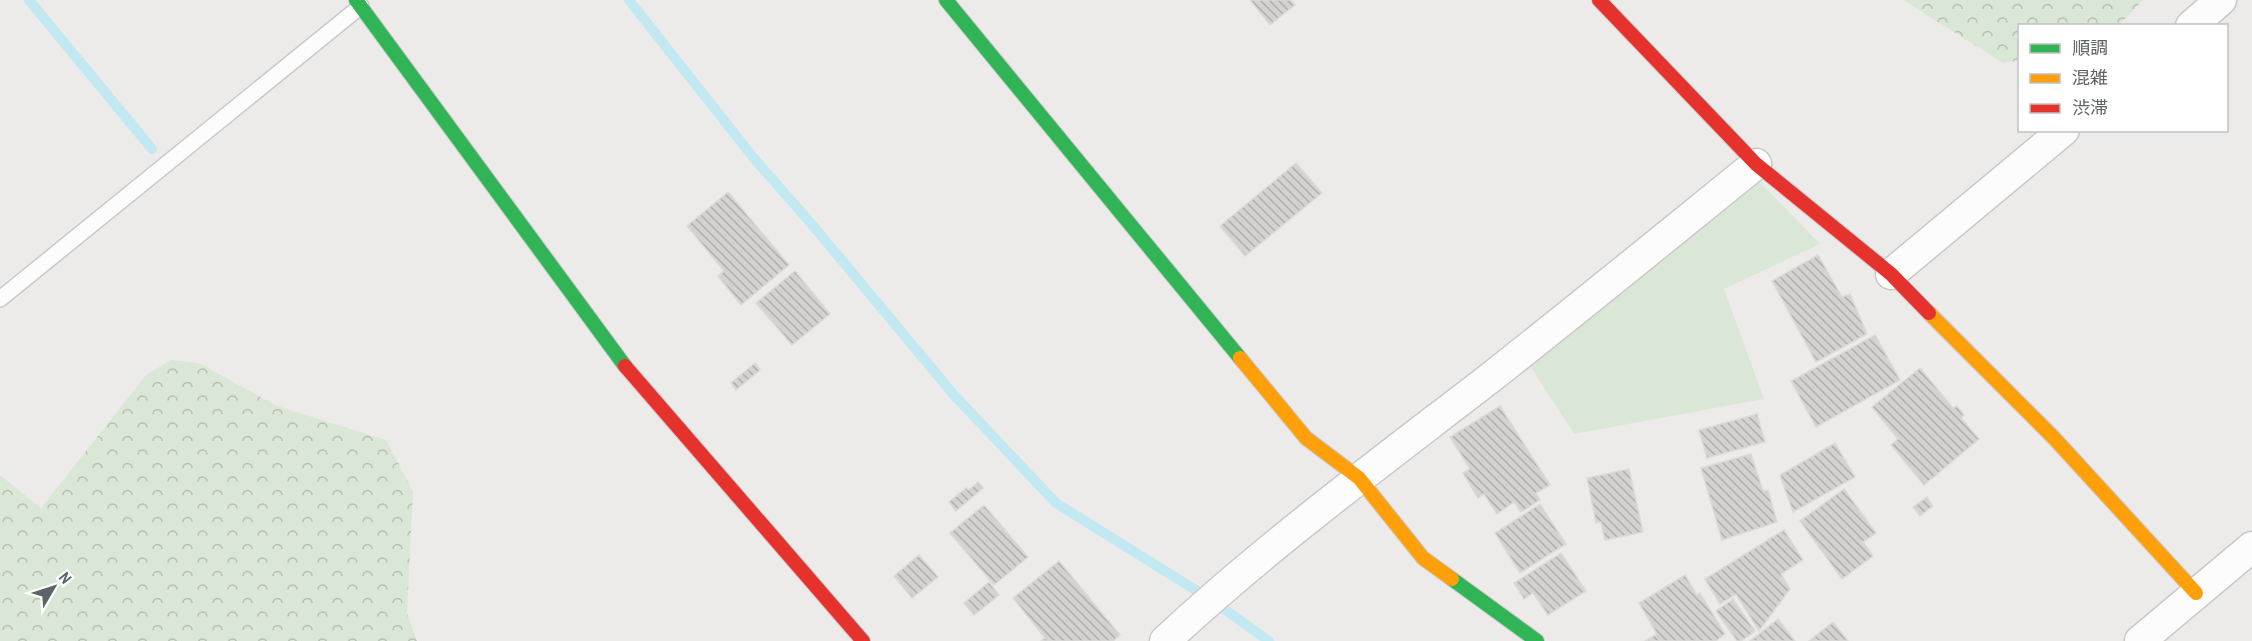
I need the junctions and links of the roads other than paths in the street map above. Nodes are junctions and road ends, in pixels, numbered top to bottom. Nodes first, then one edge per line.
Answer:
1 (946, 0) edge
2 (1599, 0) edge
3 (2221, 0) edge
4 (362, 2) edge
5 (2193, 24) edge
6 (2062, 132) edge
7 (1756, 164) junction
8 (1891, 274) junction
9 (0, 299) edge
10 (1359, 478) junction
11 (2252, 547) edge
12 (2196, 593) junction
13 (863, 641) edge
14 (1165, 641) edge
15 (1537, 641) edge
16 (2140, 641) edge

1 - 10 street
2 - 7 street
3 - 5 street
4 - 9 lane
4 - 13 street
6 - 8 street
7 - 8 street
7 - 10 street
8 - 12 street
10 - 14 street
10 - 15 street
11 - 12 street
12 - 16 street

